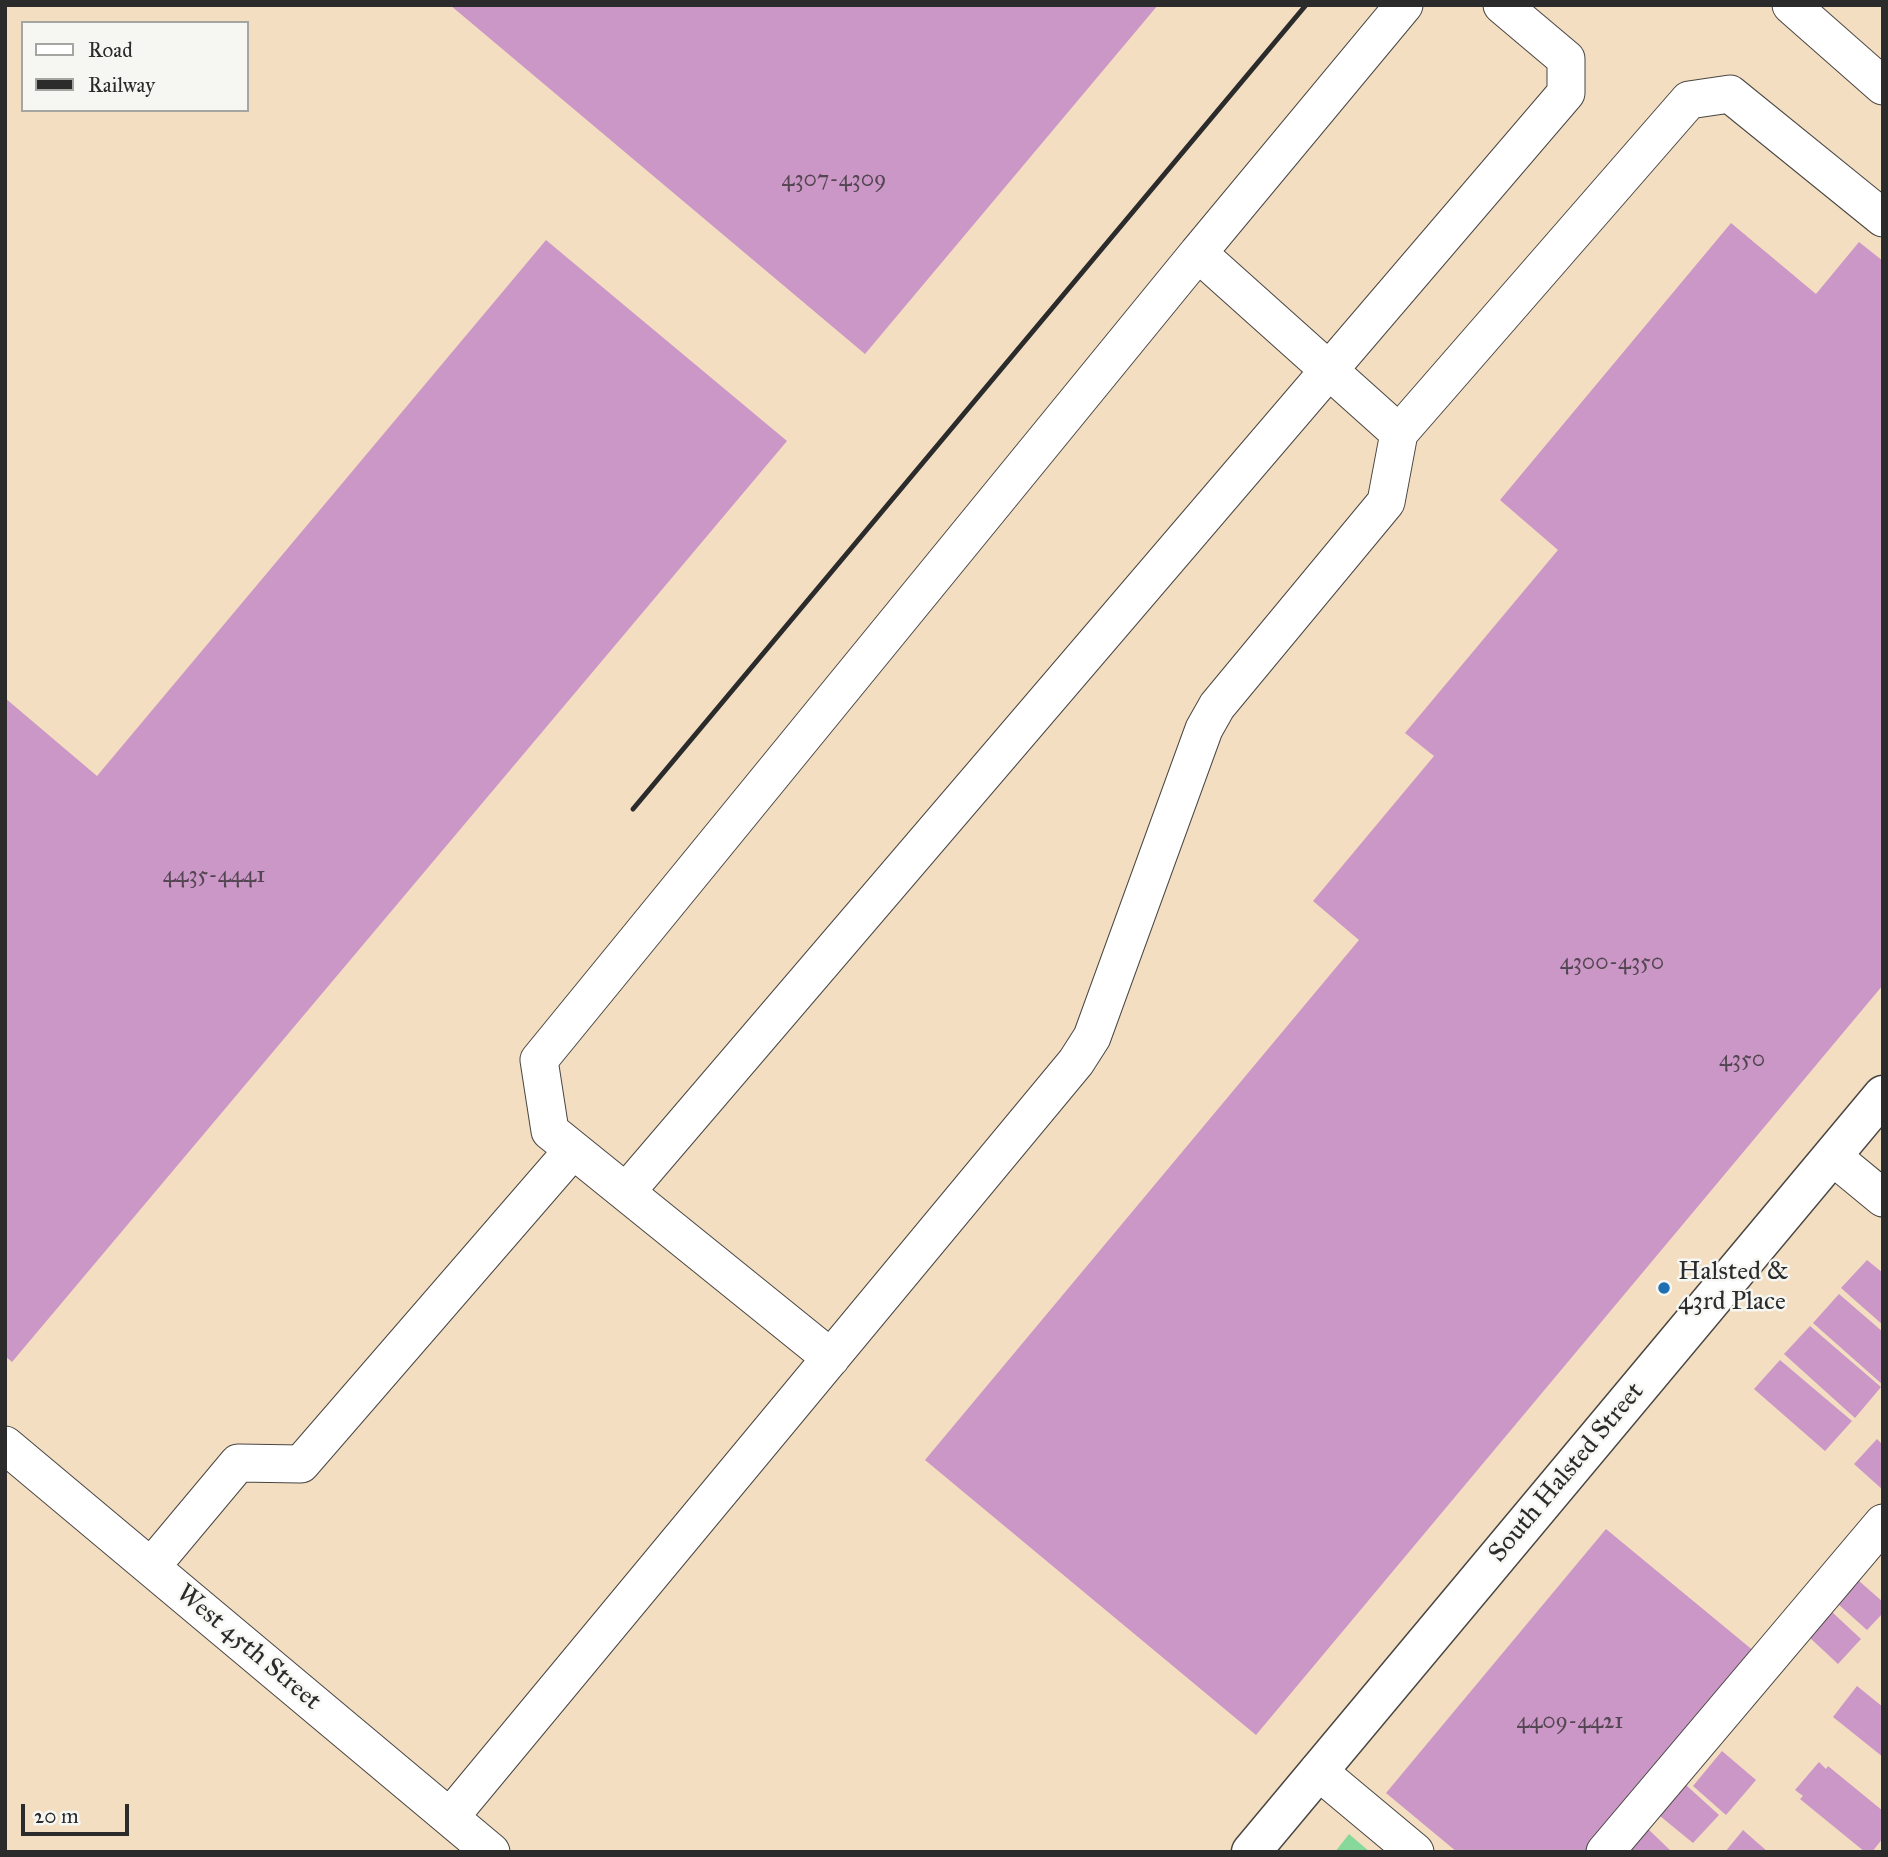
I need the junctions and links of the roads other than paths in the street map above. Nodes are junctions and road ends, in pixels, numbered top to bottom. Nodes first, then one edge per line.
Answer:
1 (1404, 5) edge
2 (1502, 5) edge
3 (1791, 5) edge
4 (1883, 86) edge
5 (1883, 218) edge
6 (1198, 253) junction
7 (1328, 369) junction
8 (1399, 433) junction
9 (1883, 1095) edge
10 (573, 1150) junction
11 (1832, 1156) junction
12 (626, 1192) junction
13 (1883, 1198) edge
14 (831, 1358) junction
15 (5, 1445) edge
16 (1883, 1523) edge
17 (151, 1567) junction
18 (1318, 1771) junction
19 (450, 1817) junction
20 (491, 1852) edge
21 (1251, 1852) edge
22 (1415, 1852) edge
23 (1605, 1852) edge

1 - 6 street
2 - 7 street
3 - 4 street
5 - 8 street
6 - 7 street
6 - 10 street
7 - 8 street
7 - 12 street
8 - 14 street
9 - 11 main road, South Halsted Street
10 - 12 street
10 - 17 street
11 - 13 street
11 - 18 main road, South Halsted Street
12 - 14 street
14 - 19 street
15 - 17 street, West 45th Street
16 - 23 street
17 - 19 street, West 45th Street
18 - 21 main road, South Halsted Street
18 - 22 street
19 - 20 street, West 45th Street

